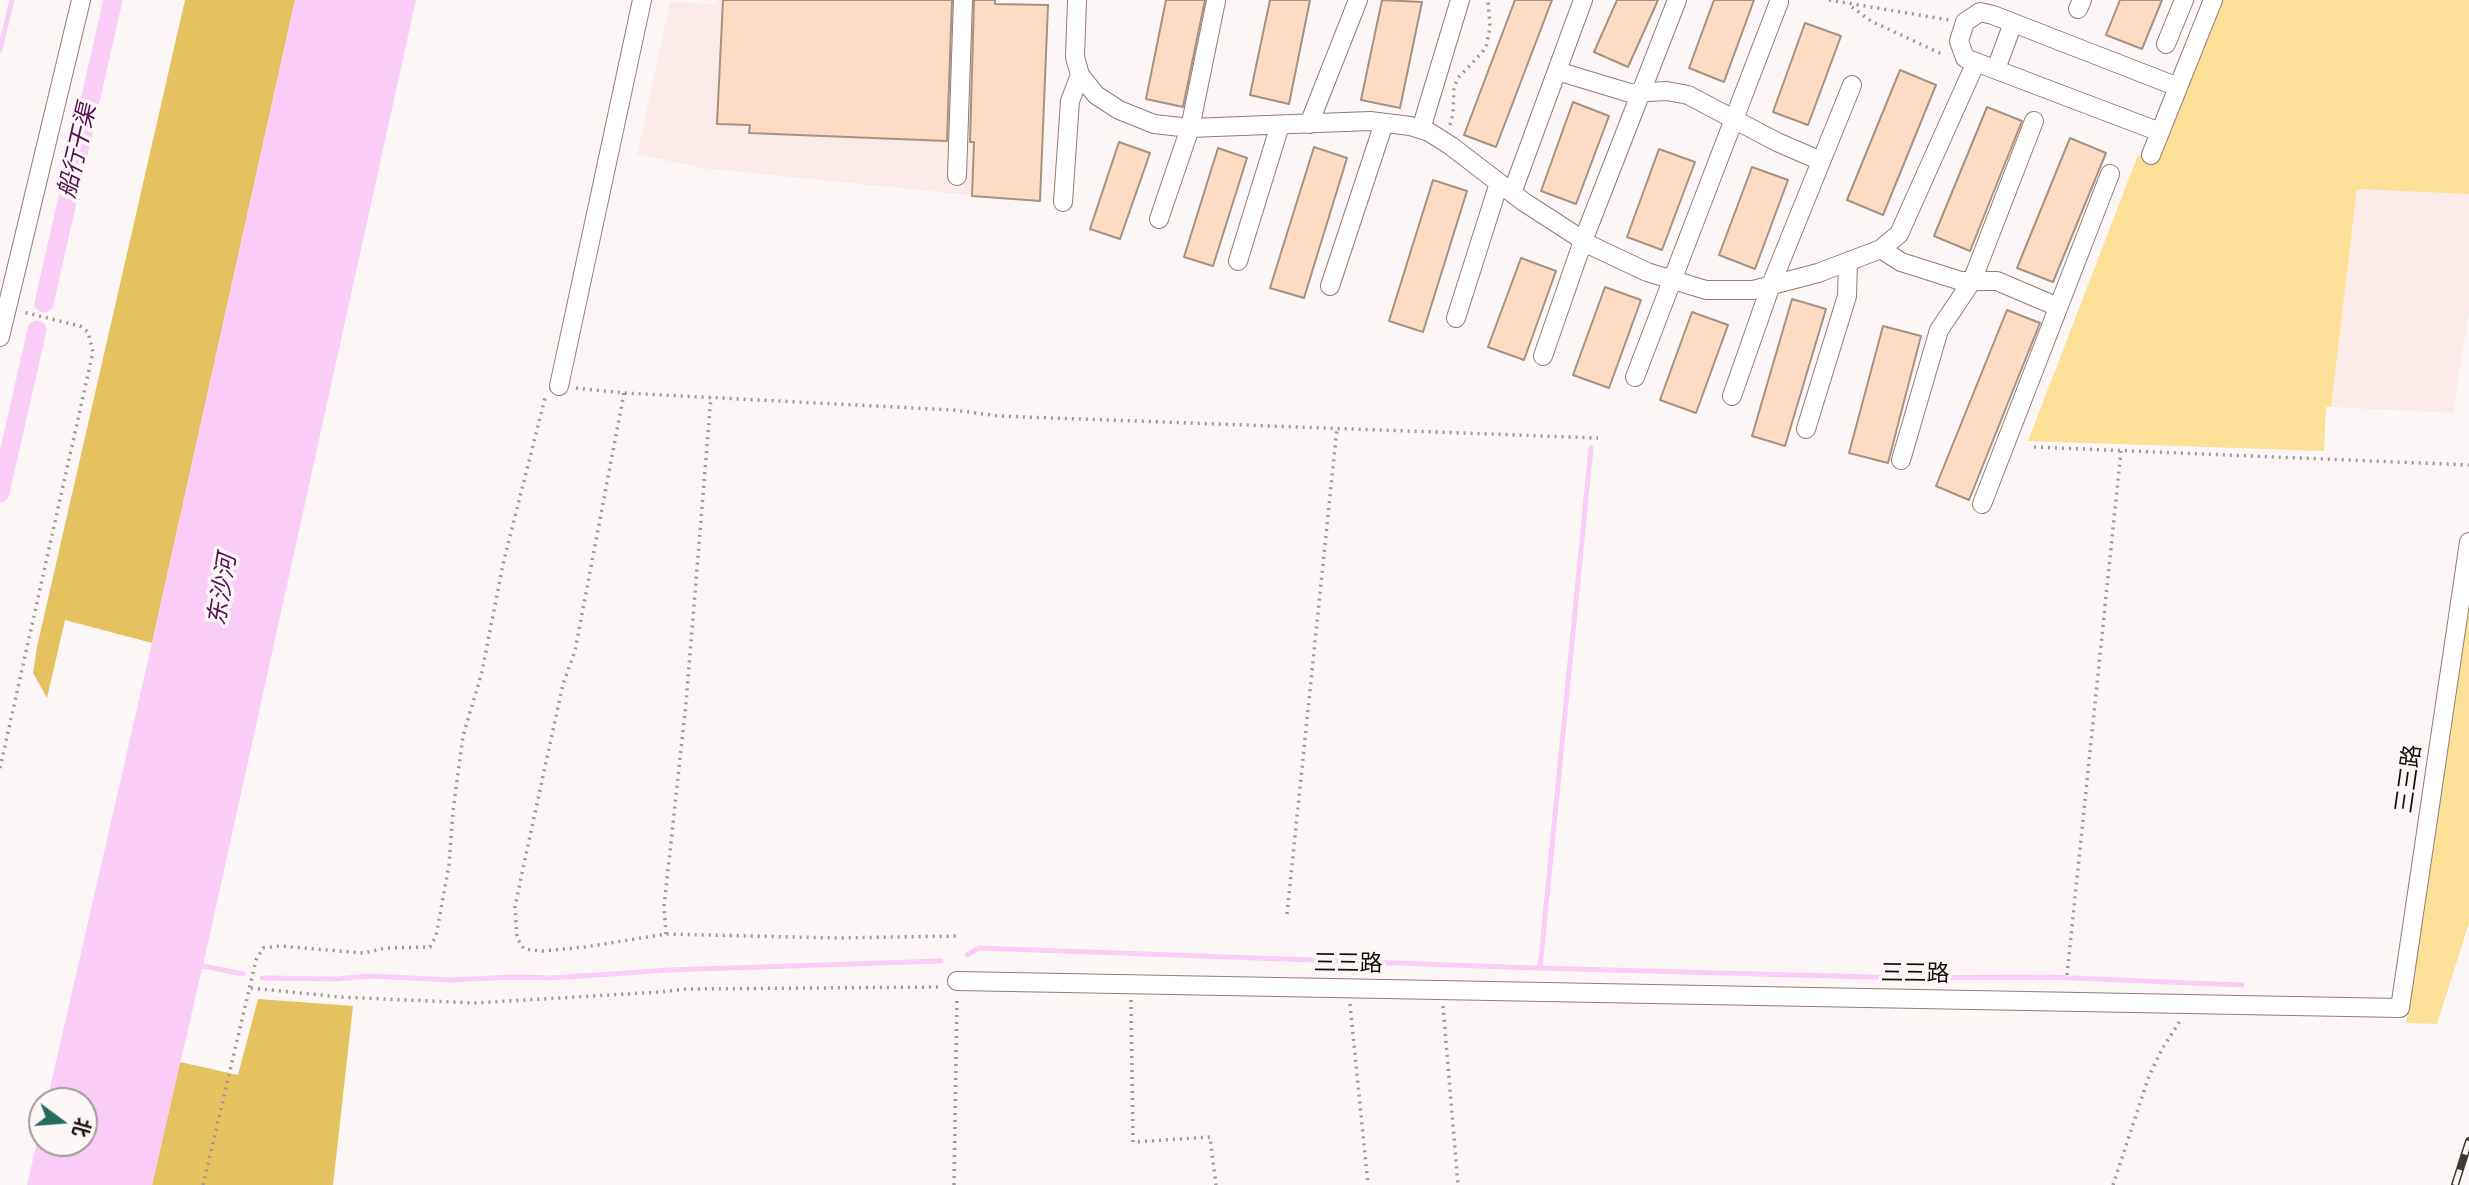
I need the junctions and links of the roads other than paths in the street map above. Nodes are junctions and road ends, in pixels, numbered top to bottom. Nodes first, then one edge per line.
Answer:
1 (81, 0) edge
2 (642, 0) edge
3 (963, 0) edge
4 (1077, 0) edge
5 (1358, 0) edge
6 (1460, 0) edge
7 (1583, 0) edge
8 (1677, 0) edge
9 (2184, 0) edge
10 (2213, 0) edge
11 (1216, 1) edge
12 (1779, 2) dead end
13 (1996, 8) edge
14 (2014, 23) junction
15 (2166, 44) dead end
16 (1970, 60) junction
17 (1996, 69) junction
18 (1557, 71) junction
19 (1080, 75) junction
20 (1852, 85) dead end
21 (2178, 87) junction
22 (1642, 92) junction
23 (1734, 120) junction
24 (2035, 121) dead end
25 (1384, 123) junction
26 (1309, 124) junction
27 (1280, 125) junction
28 (1189, 128) junction
29 (1421, 129) junction
30 (2160, 132) junction
31 (2151, 155) dead end
32 (1821, 161) junction
33 (2110, 174) dead end
34 (957, 176) dead end
35 (1506, 188) junction
36 (1062, 202) dead end
37 (1158, 219) dead end
38 (1583, 241) junction
39 (1881, 249) junction
40 (1238, 261) dead end
41 (1847, 262) junction
42 (1672, 279) junction
43 (1972, 281) junction
44 (1771, 285) junction
45 (1330, 286) dead end
46 (2058, 307) junction
47 (1456, 318) dead end
48 (3, 322) edge
49 (1543, 356) dead end
50 (1635, 377) dead end
51 (559, 386) road end
52 (1732, 396) dead end
53 (1806, 429) dead end
54 (1901, 460) dead end
55 (1982, 504) dead end
56 (2469, 542) edge
57 (957, 984) road end

1 - 48 street
2 - 51 street
3 - 34 street
4 - 19 street
5 - 26 street
6 - 29 street
7 - 18 street
8 - 22 street
9 - 15 street
10 - 21 street
11 - 28 street
12 - 23 street
13 - 14 street
13 - 16 street
14 - 17 street
14 - 21 street
16 - 17 street
16 - 39 street
17 - 30 street
18 - 22 street
18 - 35 street
19 - 28 street
19 - 36 street
20 - 32 street
21 - 30 street
22 - 23 street
22 - 38 street
23 - 32 street
23 - 42 street
24 - 43 street
25 - 26 street
25 - 29 street
25 - 45 street
26 - 27 street
27 - 28 street
27 - 40 street
28 - 37 street
29 - 35 street
30 - 31 street
32 - 44 street
33 - 46 street
35 - 38 street
35 - 47 street
38 - 42 street
38 - 49 street
39 - 41 street
39 - 43 street
41 - 44 street
41 - 53 street
42 - 44 street
42 - 50 street
43 - 46 street
43 - 54 street
44 - 52 street
46 - 55 street
56 - 57 street, 三三路

